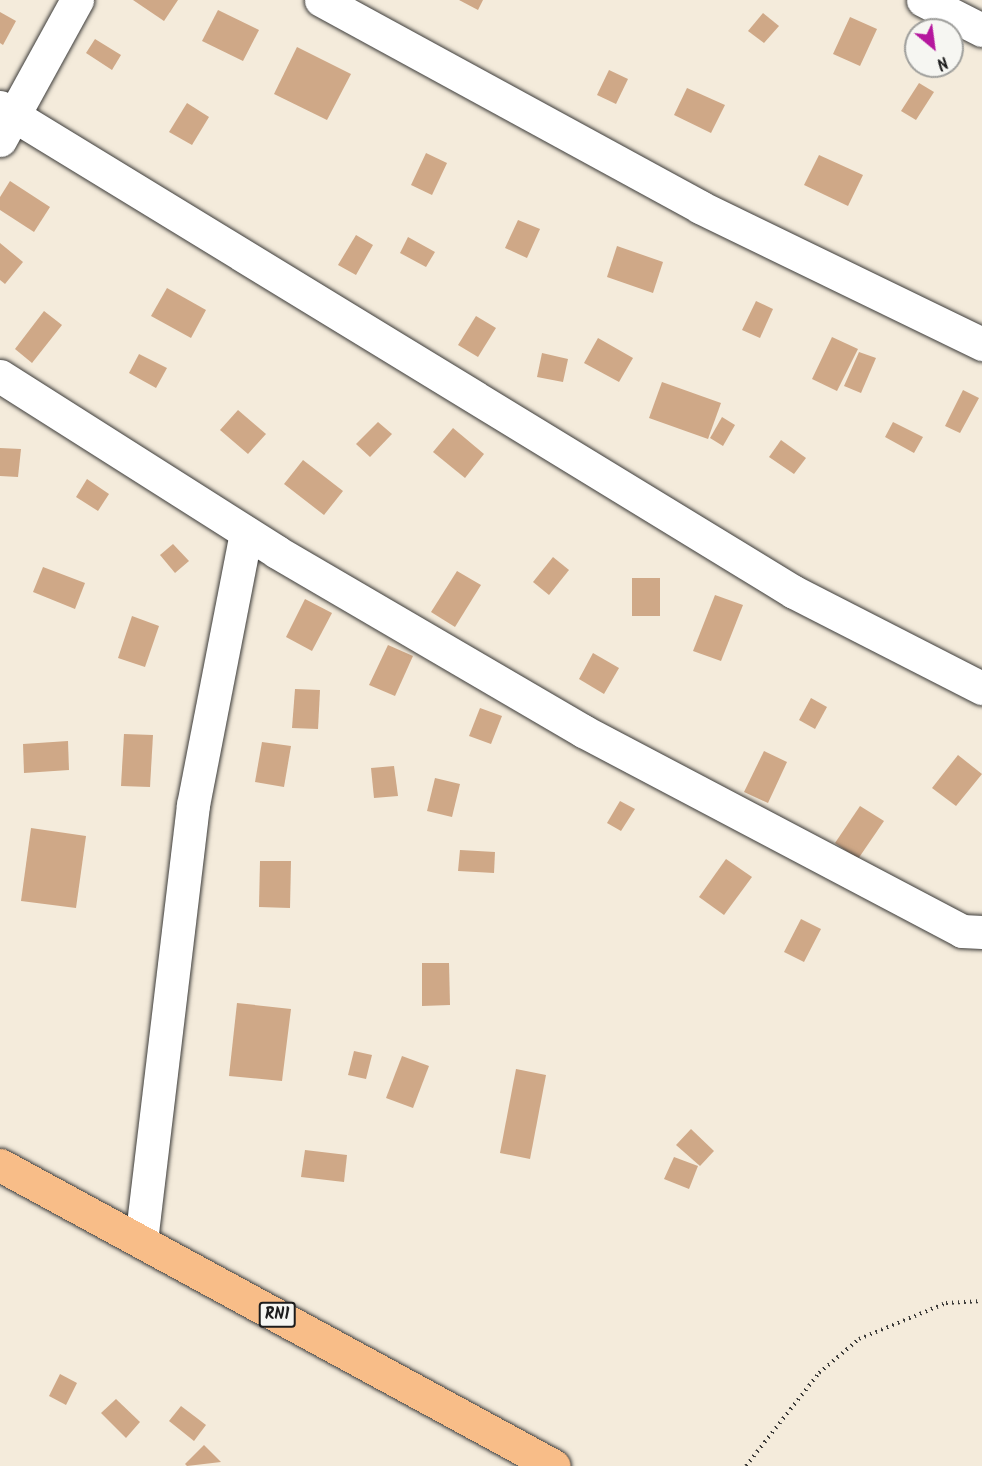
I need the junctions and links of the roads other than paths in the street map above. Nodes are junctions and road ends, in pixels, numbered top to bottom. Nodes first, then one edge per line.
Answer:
1 (77, 0) edge
2 (321, 0) edge
3 (923, 0) edge
4 (982, 30) edge
5 (4, 121) edge
6 (982, 344) edge
7 (0, 376) edge
8 (246, 533) junction
9 (982, 688) edge
10 (982, 932) edge
11 (0, 1164) edge
12 (141, 1240) junction
13 (554, 1466) edge

1 - 5 street
2 - 6 street
3 - 4 street
5 - 9 street
7 - 8 street
8 - 10 street
8 - 12 street
11 - 12 highway, RN1
12 - 13 highway, RN1

